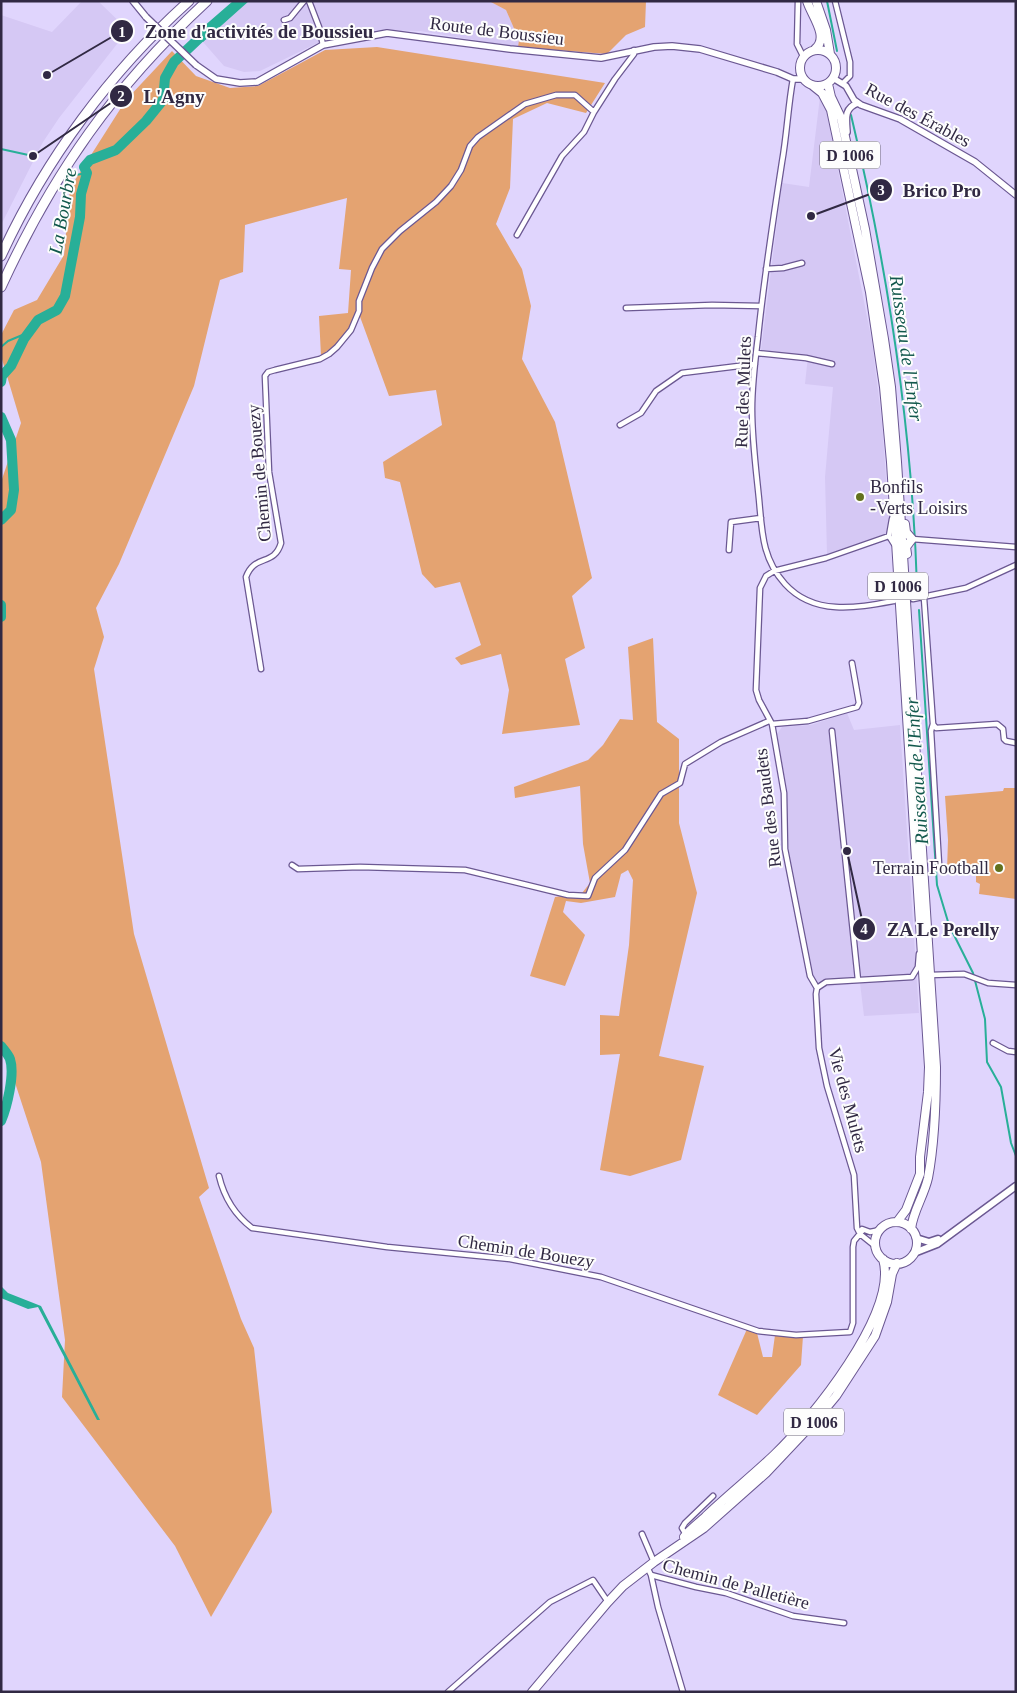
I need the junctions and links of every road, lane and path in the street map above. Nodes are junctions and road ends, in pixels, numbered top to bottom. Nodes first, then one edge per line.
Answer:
1 (133, 1) edge
2 (189, 1) edge
3 (208, 1) edge
4 (304, 1) edge
5 (309, 1) edge
6 (798, 1) edge
7 (807, 1) edge
8 (816, 1) edge
9 (835, 1) edge
10 (284, 20) dead end
11 (323, 44) junction
12 (814, 49) junction
13 (634, 50) junction
14 (830, 54) junction
15 (803, 56) junction
16 (794, 79) junction
17 (803, 79) junction
18 (830, 81) junction
19 (843, 83) junction
20 (812, 85) junction
21 (858, 103) junction
22 (594, 112) junction
23 (851, 159) junction
24 (1016, 195) edge
25 (517, 235) dead end
26 (1, 256) edge
27 (802, 263) dead end
28 (766, 269) junction
29 (1, 287) edge
30 (761, 306) junction
31 (626, 308) dead end
32 (756, 354) junction
33 (755, 364) junction
34 (832, 364) dead end
35 (620, 426) dead end
36 (900, 505) junction
37 (893, 516) junction
38 (761, 518) junction
39 (889, 536) junction
40 (912, 539) junction
41 (896, 546) junction
42 (1016, 547) edge
43 (729, 550) dead end
44 (1016, 565) edge
45 (774, 571) junction
46 (904, 578) junction
47 (924, 598) junction
48 (913, 599) dead end
49 (894, 601) dead end
50 (852, 663) dead end
51 (261, 669) dead end
52 (770, 723) junction
53 (933, 724) junction
54 (832, 731) dead end
55 (1016, 742) edge
56 (939, 864) dead end
57 (292, 866) dead end
58 (921, 933) junction
59 (930, 975) junction
60 (858, 980) junction
61 (1016, 985) edge
62 (818, 988) junction
63 (993, 1042) dead end
64 (1016, 1052) edge
65 (219, 1176) dead end
66 (1015, 1188) edge
67 (974, 1218) junction
68 (897, 1222) junction
69 (911, 1229) junction
70 (880, 1230) junction
71 (862, 1232) junction
72 (916, 1238) junction
73 (875, 1246) junction
74 (914, 1253) junction
75 (883, 1259) junction
76 (897, 1263) junction
77 (712, 1496) dead end
78 (642, 1534) dead end
79 (686, 1535) junction
80 (680, 1543) junction
81 (654, 1562) junction
82 (647, 1567) junction
83 (651, 1575) junction
84 (608, 1602) junction
85 (844, 1623) dead end
86 (448, 1692) edge
87 (532, 1692) edge
88 (683, 1692) edge

1 - 11 street, Route de Boussieu, bridge
2 - 26 highway
3 - 29 highway
4 - 10 street
5 - 11 street
6 - 15 street
7 - 12 main road
8 - 14 main road
9 - 19 street
11 - 13 street, Route de Boussieu
12 - 14 main road
12 - 15 main road
13 - 16 street, Route de Boussieu
13 - 22 street
14 - 18 main road
15 - 17 main road
16 - 17 street, Route de Boussieu
16 - 28 street, Rue des Mulets
17 - 20 main road
18 - 19 street, Rue des Érables
18 - 20 main road
18 - 23 main road, D 1006
19 - 21 street, Rue des Érables
20 - 37 main road, D 1006
21 - 23 street
21 - 24 street, Rue des Érables
22 - 25 street
22 - 51 street, Chemin de Bouezy
23 - 36 main road, D 1006
27 - 28 street
28 - 30 street, Rue des Mulets
30 - 31 street
30 - 32 street, Rue des Mulets
32 - 33 street, Rue des Mulets
32 - 34 street
33 - 35 street
33 - 38 street, Rue des Mulets
36 - 40 main road
36 - 46 main road, D 1006
37 - 39 street
37 - 41 main road, D 1006
38 - 43 street
38 - 45 street, Rue des Mulets
39 - 41 street
39 - 45 street
40 - 42 street
40 - 46 main road
41 - 58 main road, D 1006
44 - 47 street
45 - 49 street, Rue des Mulets
45 - 52 street, Rue des Baudets
46 - 59 main road, D 1006
47 - 48 street
47 - 53 street
50 - 52 street
52 - 57 street
52 - 62 street, Rue des Baudets
53 - 55 street
53 - 56 street
54 - 60 street
58 - 60 street
58 - 68 main road, D 1006
59 - 61 street
59 - 69 main road, D 1006
60 - 62 street
62 - 71 street, Vie des Mulets
63 - 64 street
65 - 71 street, Chemin de Bouezy
66 - 67 main road
67 - 72 main road
67 - 74 main road
68 - 69 main road
68 - 70 main road
69 - 72 main road
70 - 71 street
70 - 73 main road
71 - 73 street
72 - 74 main road
73 - 75 main road
74 - 76 main road
75 - 76 main road
75 - 79 main road, D 1006
76 - 80 main road, D 1006
77 - 79 street
78 - 81 street
79 - 80 main road, D 1006
80 - 81 main road, D 1006
81 - 82 main road, D 1006
82 - 83 street
82 - 84 main road, D 1006
83 - 85 street, Chemin de Palletière
83 - 88 street
84 - 86 street
84 - 87 main road, D 1006

